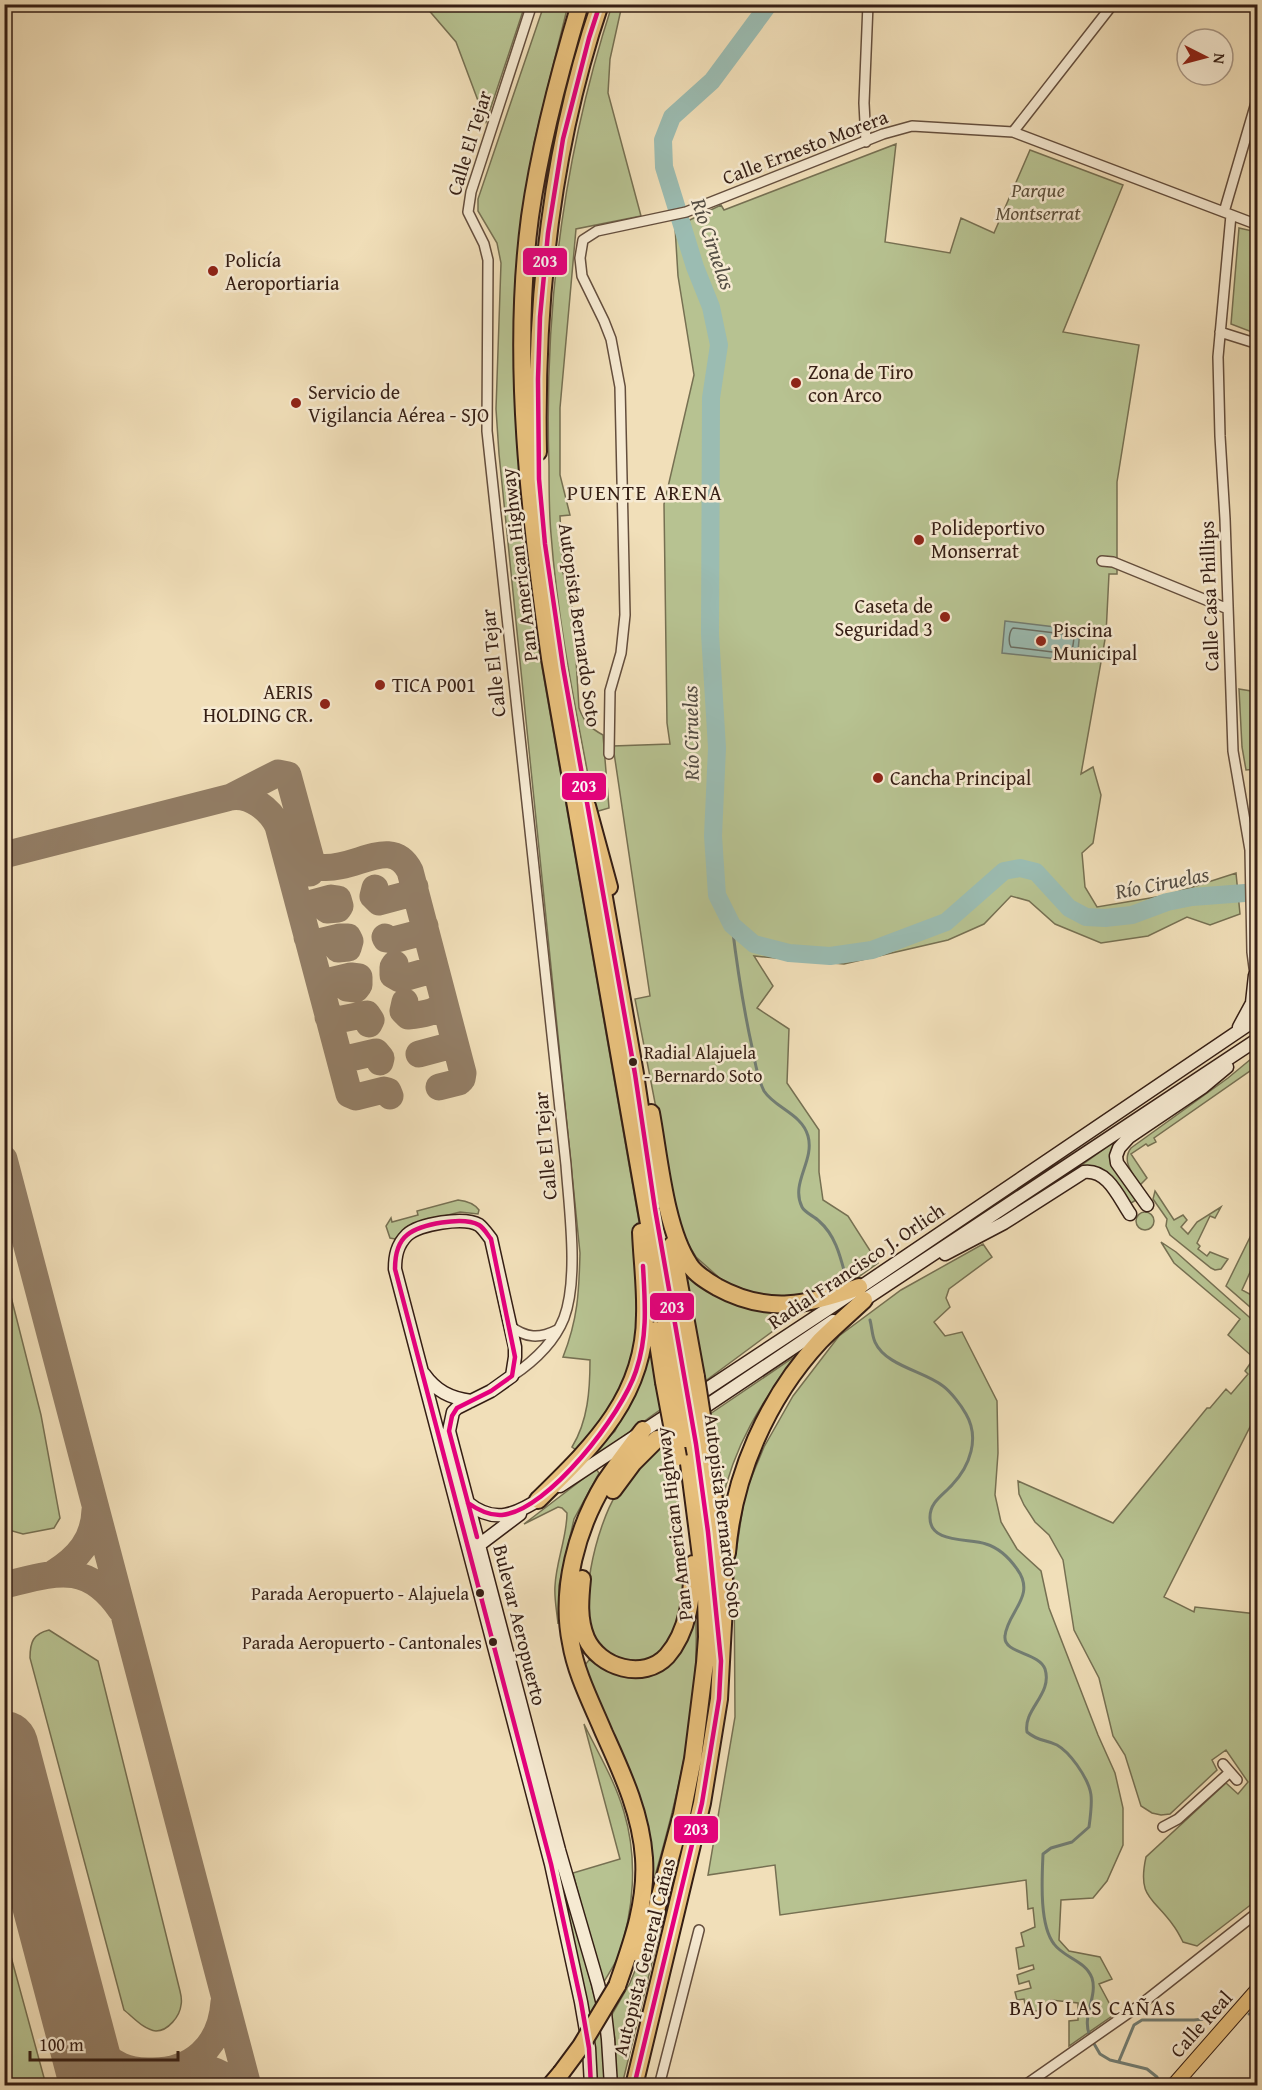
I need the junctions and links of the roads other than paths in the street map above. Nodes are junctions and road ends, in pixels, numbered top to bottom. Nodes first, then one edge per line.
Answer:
1 (532, 4) edge
2 (580, 4) edge
3 (600, 4) edge
4 (868, 4) edge
5 (1113, 4) edge
6 (1257, 96) edge
7 (1013, 132) junction
8 (866, 142) junction
9 (1227, 213) junction
10 (1257, 225) edge
11 (1220, 332) junction
12 (1257, 344) edge
13 (1102, 561) dead end
14 (1228, 609) junction
15 (609, 754) dead end
16 (587, 806) junction
17 (1256, 979) edge
18 (1257, 1018) edge
19 (1234, 1034) junction
20 (1257, 1039) edge
21 (629, 1075) junction
22 (1147, 1205) dead end
23 (1130, 1214) dead end
24 (641, 1231) junction
25 (884, 1287) junction
26 (861, 1294) junction
27 (510, 1326) junction
28 (559, 1328) junction
29 (421, 1370) junction
30 (512, 1376) junction
31 (680, 1378) junction
32 (471, 1401) junction
33 (650, 1434) junction
34 (687, 1450) junction
35 (538, 1500) junction
36 (468, 1503) junction
37 (479, 1545) junction
38 (693, 1564) junction
39 (725, 1587) junction
40 (700, 1618) joint
41 (713, 1662) junction
42 (1238, 1780) dead end
43 (1163, 1827) dead end
44 (1257, 1912) edge
45 (699, 1930) dead end
46 (617, 1986) junction
47 (1257, 1989) edge
48 (556, 2079) edge
49 (591, 2085) edge
50 (610, 2085) edge
51 (634, 2085) edge
52 (658, 2085) edge
53 (1024, 2085) edge
54 (1173, 2085) edge

1 - 28 street, Calle El Tejar
2 - 21 highway, Pan American Highway
3 - 16 highway, Autopista Bernardo Soto
4 - 8 street
5 - 7 street
6 - 9 street, Calle Casa Phillips
7 - 8 street, Calle Ernesto Morera
7 - 9 street, Calle Ernesto Morera
8 - 15 street, Calle Ernesto Morera
9 - 10 street, Calle Ernesto Morera
9 - 11 street, Calle Casa Phillips
11 - 12 street
11 - 14 street, Calle Casa Phillips
13 - 14 street
14 - 17 street, Calle Casa Phillips
16 - 21 highway, Autopista Bernardo Soto
16 - 26 highway
17 - 19 main road
18 - 19 main road, Radial Francisco J. Orlich
19 - 26 main road, Radial Francisco J. Orlich
20 - 22 main road
20 - 25 main road, Radial Francisco J. Orlich
21 - 24 highway
21 - 31 highway, Autopista Bernardo Soto
23 - 25 main road
24 - 31 highway, Autopista Bernardo Soto
24 - 35 highway
25 - 26 main road, Radial Francisco J. Orlich
26 - 33 main road, Radial Francisco J. Orlich
26 - 39 highway
27 - 28 street
27 - 29 main road, Bulevar Aeropuerto
27 - 30 main road, Bulevar Aeropuerto
28 - 30 street, Calle El Tejar
29 - 32 main road
29 - 49 main road, Bulevar Aeropuerto
30 - 32 main road, Bulevar Aeropuerto
31 - 34 highway, Autopista Bernardo Soto
31 - 34 highway, Autopista Bernardo Soto, bridge
31 - 39 highway, Autopista Bernardo Soto, bridge
32 - 36 main road, Bulevar Aeropuerto
33 - 35 main road, Radial Francisco J. Orlich
33 - 38 highway
33 - 46 highway
34 - 38 highway, Autopista Bernardo Soto
34 - 41 highway, Pan American Highway
34 - 41 highway, Autopista Bernardo Soto
35 - 36 main road, Radial Francisco J. Orlich
35 - 37 main road
36 - 37 main road, Bulevar Aeropuerto
37 - 50 main road, Bulevar Aeropuerto
38 - 40 highway, Autopista Bernardo Soto
39 - 41 highway, Autopista Bernardo Soto
40 - 41 highway, Autopista General Cañas
41 - 46 highway, Pan American Highway
41 - 51 highway, Autopista General Cañas
42 - 43 street
44 - 53 street
45 - 52 street
46 - 48 highway, Pan American Highway, bridge
47 - 54 main road, Calle Real

